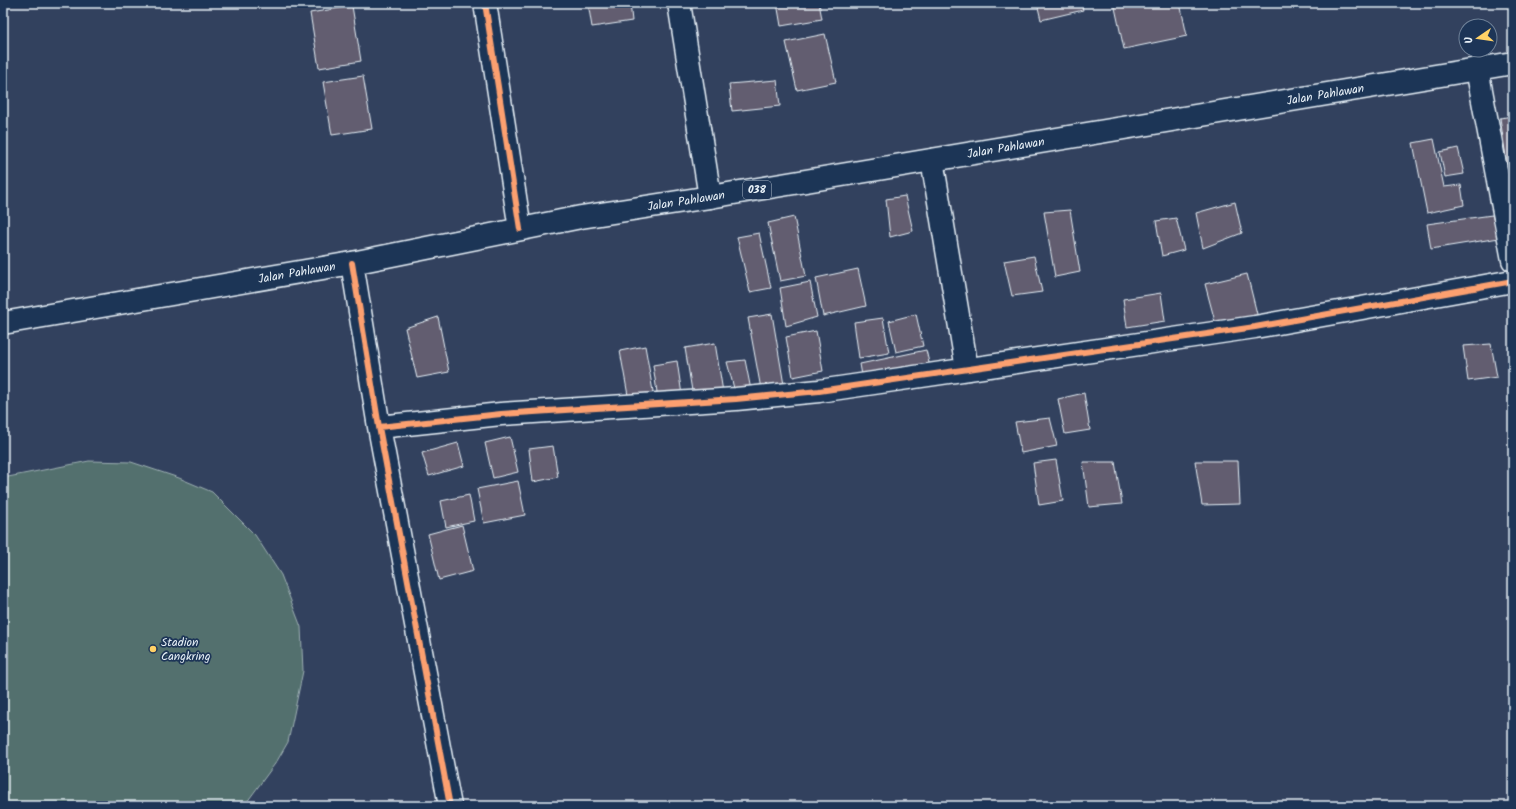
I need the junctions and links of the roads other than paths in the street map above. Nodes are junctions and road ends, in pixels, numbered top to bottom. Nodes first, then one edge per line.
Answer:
1 (485, 3) edge
2 (679, 3) edge
3 (1513, 63) edge
4 (1478, 69) junction
5 (932, 160) junction
6 (710, 198) junction
7 (520, 229) junction
8 (1513, 260) edge
9 (352, 263) junction
10 (1513, 281) edge
11 (3, 323) edge
12 (967, 369) junction
13 (379, 427) junction
14 (450, 806) edge

1 - 7 street
2 - 6 street
3 - 4 street, Jalan Pahlawan / 038
4 - 5 street, Jalan Pahlawan / 038
4 - 8 street
5 - 6 street, Jalan Pahlawan / 038
5 - 12 street
6 - 7 street, Jalan Pahlawan / 038
7 - 9 street, Jalan Pahlawan / 038
9 - 11 street, Jalan Pahlawan / 038
9 - 13 street
10 - 12 street
12 - 13 street
13 - 14 street

